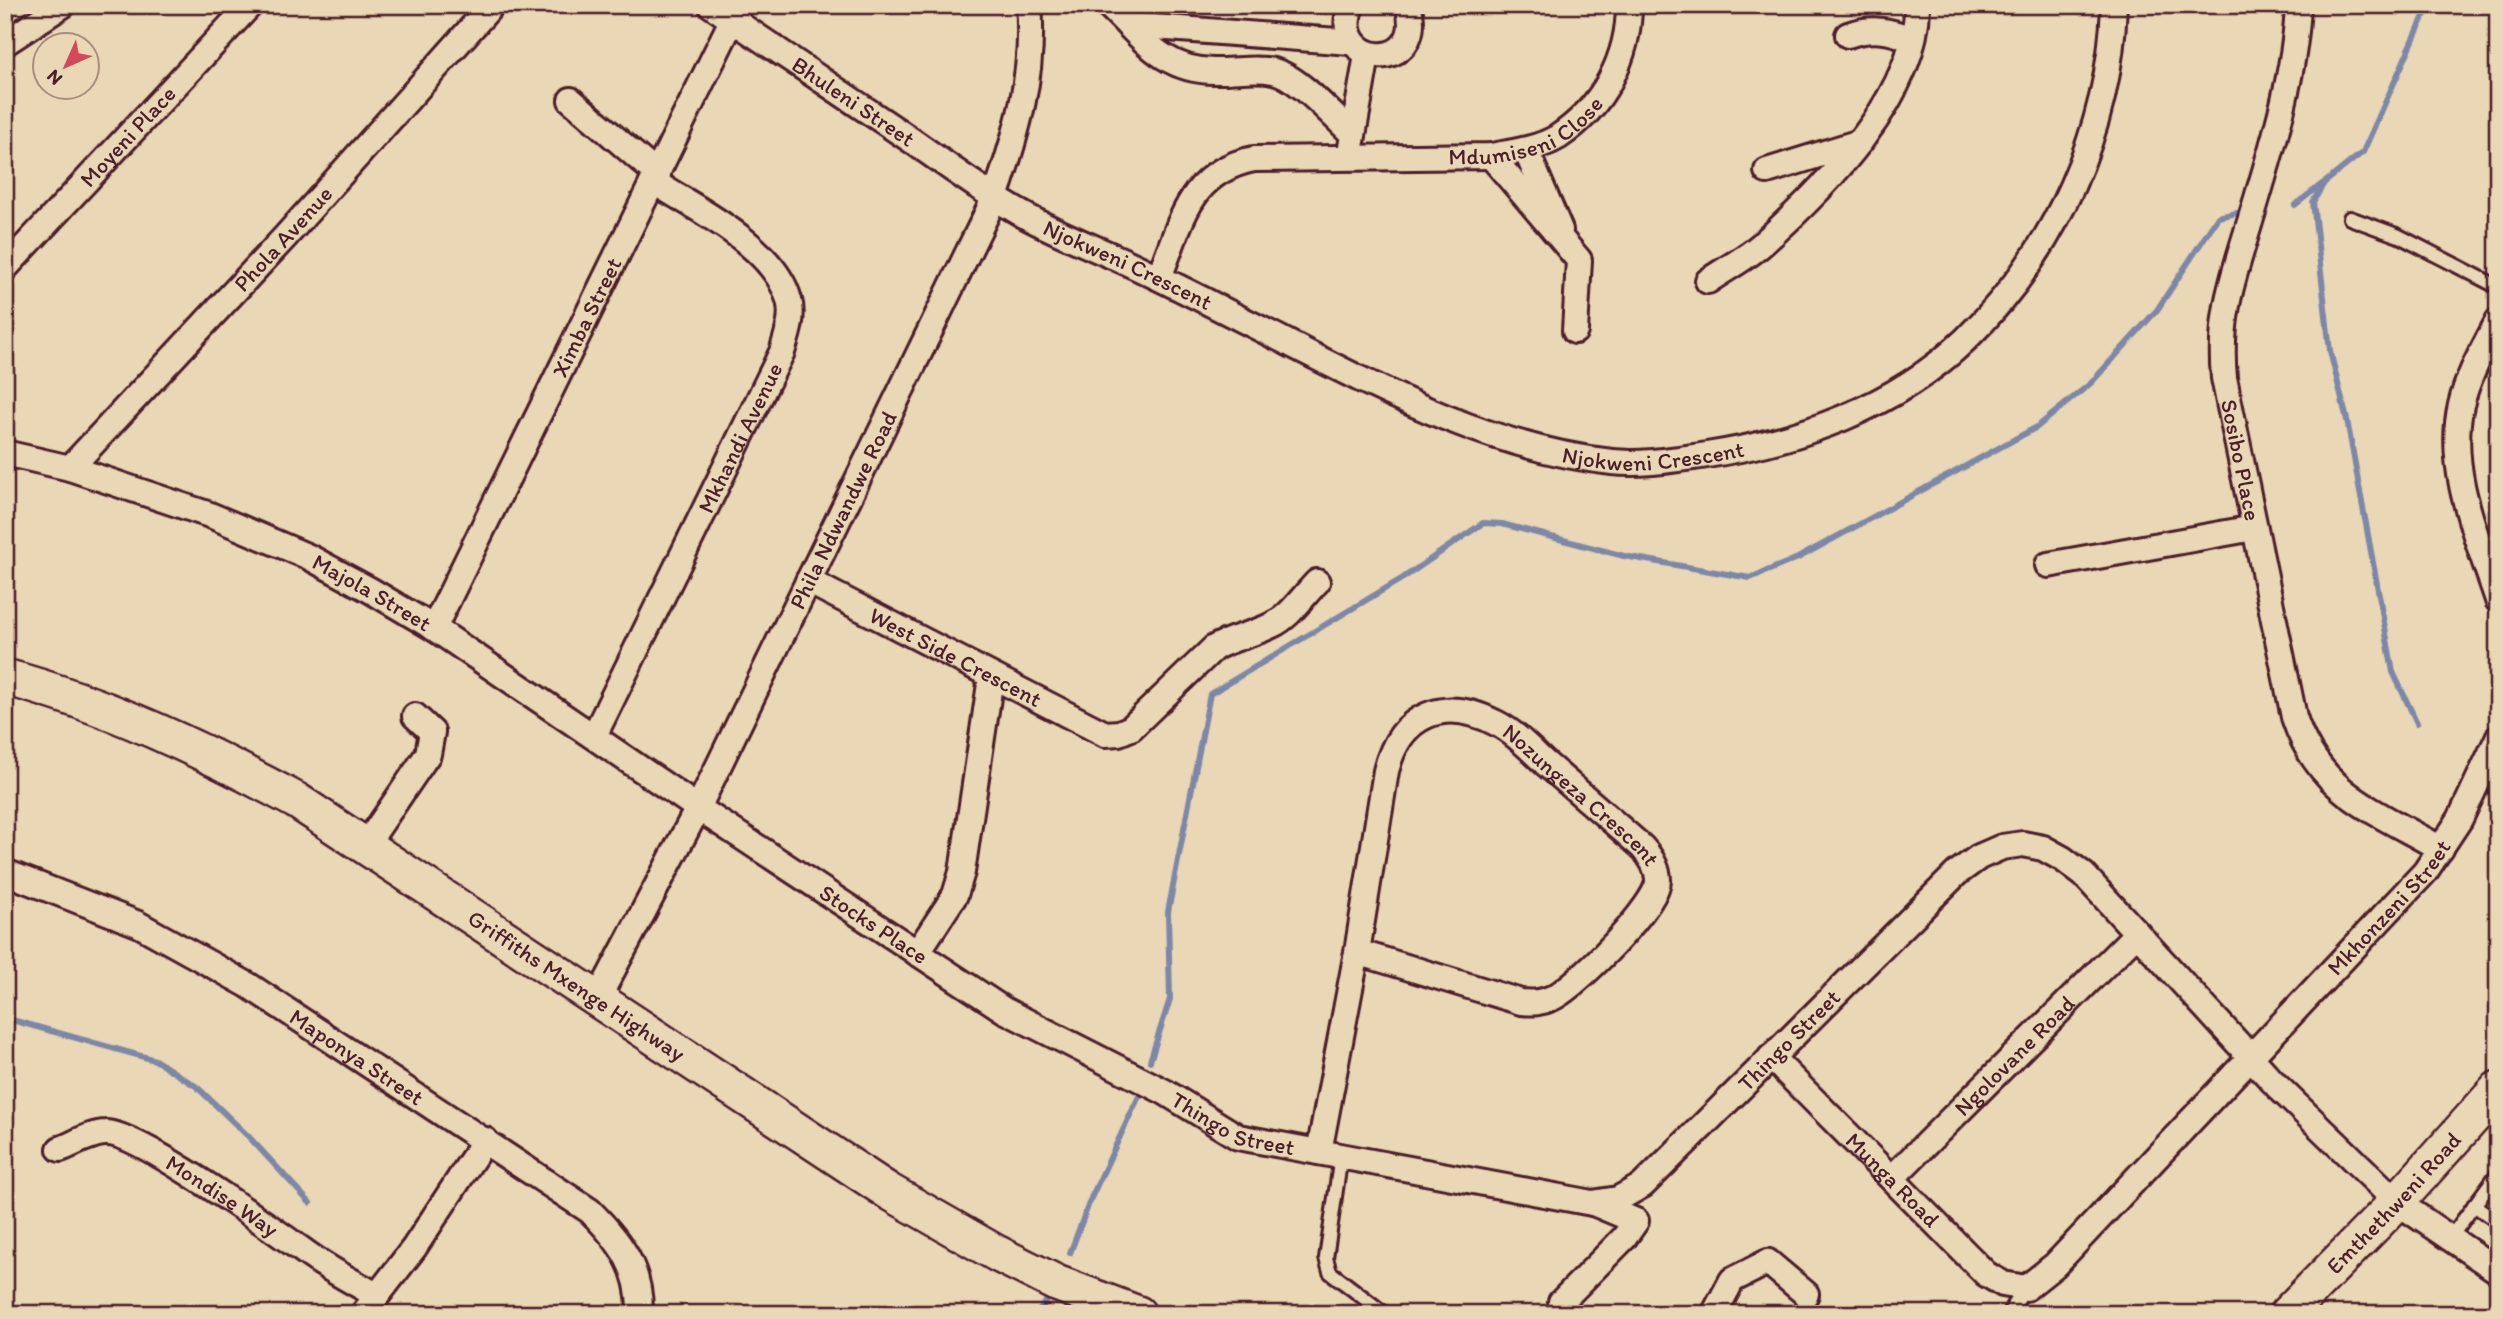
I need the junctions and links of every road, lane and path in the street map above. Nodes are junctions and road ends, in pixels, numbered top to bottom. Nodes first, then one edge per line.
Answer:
1 (63, 5) edge
2 (250, 5) edge
3 (492, 5) edge
4 (711, 5) edge
5 (1029, 5) edge
6 (1108, 5) edge
7 (1351, 5) edge
8 (1408, 5) edge
9 (1629, 5) edge
10 (1917, 5) edge
11 (2113, 5) edge
12 (2298, 5) edge
13 (736, 12) edge
14 (1128, 24) junction
15 (1848, 35) dead end
16 (1912, 38) junction
17 (5, 43) edge
18 (1359, 48) junction
19 (571, 100) dead end
20 (1860, 142) junction
21 (1352, 145) junction
22 (1526, 150) junction
23 (1491, 156) junction
24 (1767, 171) dead end
25 (656, 178) junction
26 (995, 197) junction
27 (2350, 218) dead end
28 (1570, 250) junction
29 (5, 268) edge
30 (1159, 277) junction
31 (1708, 281) dead end
32 (2498, 288) edge
33 (2498, 321) edge
34 (1576, 331) dead end
35 (5, 453) edge
36 (70, 468) junction
37 (2253, 528) junction
38 (2048, 565) dead end
39 (808, 581) junction
40 (1317, 582) dead end
41 (2498, 600) edge
42 (434, 628) junction
43 (5, 677) edge
44 (991, 677) junction
45 (415, 716) dead end
46 (594, 736) junction
47 (2498, 738) edge
48 (698, 808) junction
49 (366, 845) junction
50 (2441, 849) junction
51 (5, 872) edge
52 (2137, 933) junction
53 (1357, 952) junction
54 (917, 953) junction
55 (598, 998) junction
56 (1053, 1035) joint
57 (1771, 1056) junction
58 (2251, 1058) junction
59 (2498, 1089) edge
60 (485, 1140) junction
61 (60, 1149) dead end
62 (1330, 1154) junction
63 (2498, 1173) edge
64 (1892, 1178) junction
65 (2397, 1202) junction
66 (1592, 1203) junction
67 (2474, 1205) junction
68 (2498, 1222) edge
69 (2450, 1238) junction
70 (2498, 1271) edge
71 (2026, 1288) junction
72 (1806, 1294) dead end
73 (1561, 1302) dead end
74 (369, 1304) edge
75 (2300, 1307) edge
76 (640, 1314) edge
77 (1138, 1314) edge
78 (1385, 1314) edge
79 (1714, 1314) edge
80 (2008, 1314) edge

1 - 17 street
2 - 29 street, Moyeni Place
3 - 36 street, Phola Avenue
4 - 13 street, Bhuleni Street
5 - 26 street, Phila Ndwandwe Road
6 - 14 street
7 - 18 street
8 - 18 street
9 - 22 street, Mdumiseni Close
10 - 16 street
11 - 30 street, Njokweni Crescent
12 - 37 street, Sosibo Place
13 - 25 street, Ximba Street
13 - 26 street, Bhuleni Street
14 - 18 street
14 - 21 street
15 - 16 street
16 - 20 street
18 - 21 street
19 - 25 street, Mkhandi Avenue
20 - 24 street
20 - 31 street
21 - 23 street, Mdumiseni Close
21 - 30 street, Mdumiseni Close
22 - 23 street, Mdumiseni Close
22 - 28 street
23 - 28 street
25 - 42 street, Ximba Street
25 - 46 street, Mkhandi Avenue
26 - 30 street, Njokweni Crescent
26 - 39 street, Phila Ndwandwe Road
27 - 32 lane
28 - 34 street
33 - 41 street
35 - 36 street, Majola Street
36 - 42 street, Majola Street
37 - 38 street
37 - 50 street, Sosibo Place
39 - 44 street, West Side Crescent
39 - 48 street, Phila Ndwandwe Road
40 - 44 street, West Side Crescent
42 - 46 street, Majola Street
43 - 49 street, Griffiths Mxenge Highway
44 - 54 street
45 - 49 street
46 - 48 street, Majola Street
47 - 50 street, Mkhonzeni Street
48 - 54 street, Stocks Place
48 - 55 street, Phila Ndwandwe Road
49 - 55 street, Griffiths Mxenge Highway
50 - 58 street, Mkhonzeni Street
51 - 60 street, Maponya Street
52 - 57 street, Thingo Street
52 - 58 street, Thingo Street
52 - 64 street, Ngolovane Road
53 - 53 street, Nozungeza Crescent
53 - 62 street, Nozungeza Crescent
54 - 56 street, Stocks Place
55 - 77 street, Griffiths Mxenge Highway
56 - 62 street, Thingo Street
57 - 64 street, Munga Road
57 - 66 street, Thingo Street
58 - 65 street, Thingo Street
58 - 71 street, Mkhonzeni Street
59 - 65 street, Emthethweni Road
60 - 74 street
60 - 76 street, Maponya Street
61 - 74 street, Mondise Way
62 - 66 street, Thingo Street
62 - 78 lane
63 - 67 lane
64 - 71 street, Munga Road
65 - 69 street, Thingo Street
65 - 75 street, Emthethweni Road
66 - 73 street
67 - 68 lane
67 - 69 lane
69 - 70 street, Thingo Street
71 - 80 lane
72 - 79 street

